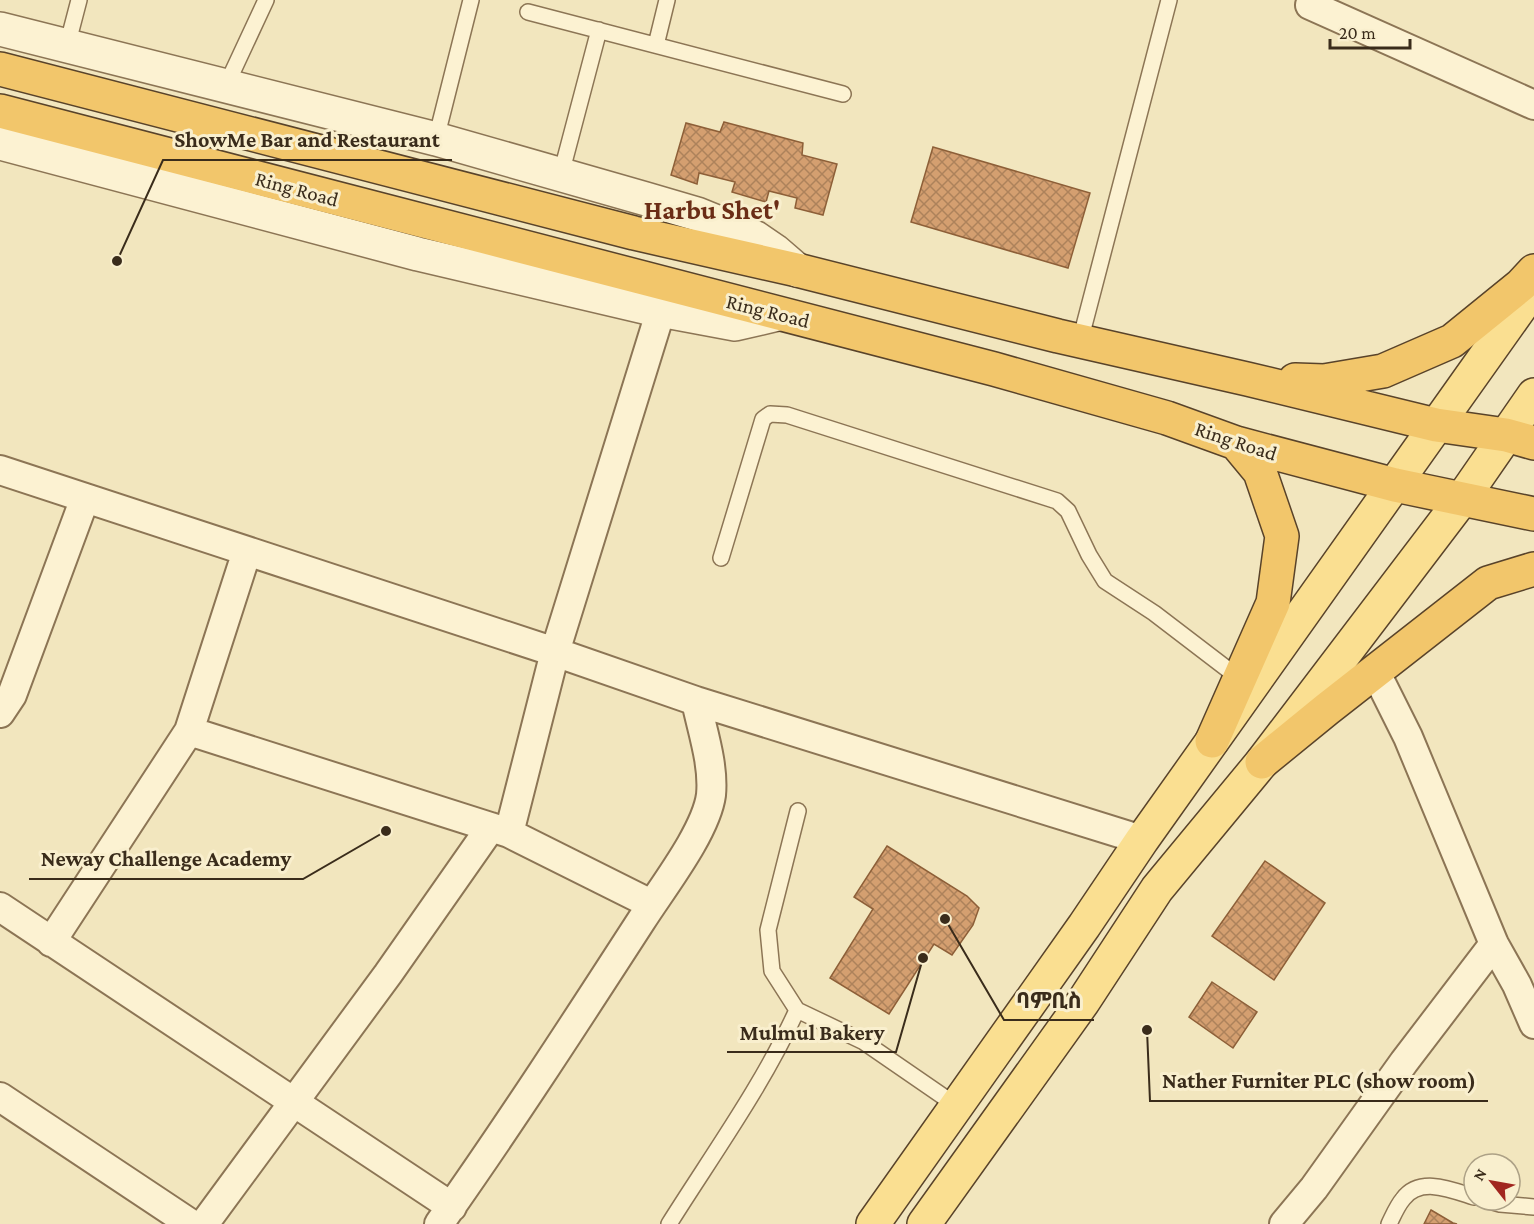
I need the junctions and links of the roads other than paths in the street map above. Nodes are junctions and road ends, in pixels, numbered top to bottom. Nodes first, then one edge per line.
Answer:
1 (78, 0) edge
2 (266, 0) edge
3 (471, 0) edge
4 (667, 0) edge
5 (1169, 0) edge
6 (1310, 5) dead end
7 (528, 12) dead end
8 (0, 29) edge
9 (598, 30) junction
10 (656, 45) junction
11 (67, 46) junction
12 (0, 69) edge
13 (226, 86) junction
14 (843, 94) dead end
15 (1534, 105) edge
16 (0, 111) edge
17 (436, 139) junction
18 (0, 143) edge
19 (561, 174) junction
20 (797, 270) junction
21 (1534, 272) edge
22 (1534, 288) edge
23 (661, 310) junction
24 (778, 314) junction
25 (1080, 341) junction
26 (1247, 379) junction
27 (1534, 395) edge
28 (1436, 425) junction
29 (1520, 439) edge
30 (1236, 443) junction
31 (0, 470) edge
32 (1395, 485) junction
33 (85, 498) junction
34 (1462, 499) junction
35 (1534, 514) edge
36 (247, 551) junction
37 (721, 558) dead end
38 (1534, 569) edge
39 (555, 652) junction
40 (1375, 671) junction
41 (1239, 678) junction
42 (4, 700) edge
43 (696, 701) junction
44 (189, 731) junction
45 (1212, 741) junction
46 (1262, 762) junction
47 (798, 811) dead end
48 (500, 830) junction
49 (1142, 840) junction
50 (651, 904) junction
51 (0, 907) edge
52 (51, 942) junction
53 (1494, 944) junction
54 (1525, 984) edge
55 (797, 1010) junction
56 (1534, 1024) edge
57 (0, 1097) edge
58 (294, 1102) junction
59 (957, 1106) junction
60 (1462, 1193) edge
61 (446, 1215) edge
62 (191, 1224) edge
63 (204, 1224) edge
64 (669, 1224) edge
65 (873, 1224) edge
66 (924, 1224) edge
67 (1284, 1224) edge
68 (1389, 1224) edge

1 - 11 lane
2 - 13 lane
3 - 17 lane
4 - 10 lane
5 - 25 lane
6 - 15 street
7 - 9 lane
8 - 11 street
9 - 10 lane
9 - 19 lane
10 - 14 lane
11 - 13 street
12 - 20 highway, Ring Road
13 - 17 street
16 - 24 highway, Ring Road
17 - 19 street
18 - 23 street
19 - 20 street
20 - 25 highway, Ring Road
21 - 26 highway
22 - 28 main road
23 - 24 street
23 - 39 street
24 - 30 highway, Ring Road
25 - 26 highway, Ring Road
26 - 28 highway, Ring Road
27 - 29 main road
28 - 29 highway, Ring Road
28 - 32 main road
29 - 34 main road
30 - 32 highway, Ring Road
30 - 41 highway
31 - 33 street
32 - 34 highway, Ring Road
32 - 45 main road
33 - 36 street
33 - 42 street
34 - 35 highway, Ring Road
34 - 46 main road
36 - 39 street
36 - 44 street
37 - 41 lane
38 - 40 highway
39 - 43 street
39 - 48 street
40 - 46 highway
40 - 53 street
41 - 45 highway
43 - 49 street
43 - 50 street
44 - 48 street
44 - 52 street
45 - 49 main road
46 - 66 main road
47 - 55 lane
48 - 50 street
48 - 58 street
49 - 59 main road
50 - 61 street
51 - 52 street
52 - 58 street
53 - 54 street
53 - 67 street
54 - 56 street
55 - 59 lane
55 - 64 lane
57 - 62 street
58 - 61 street
58 - 63 street
59 - 65 main road
60 - 68 lane

